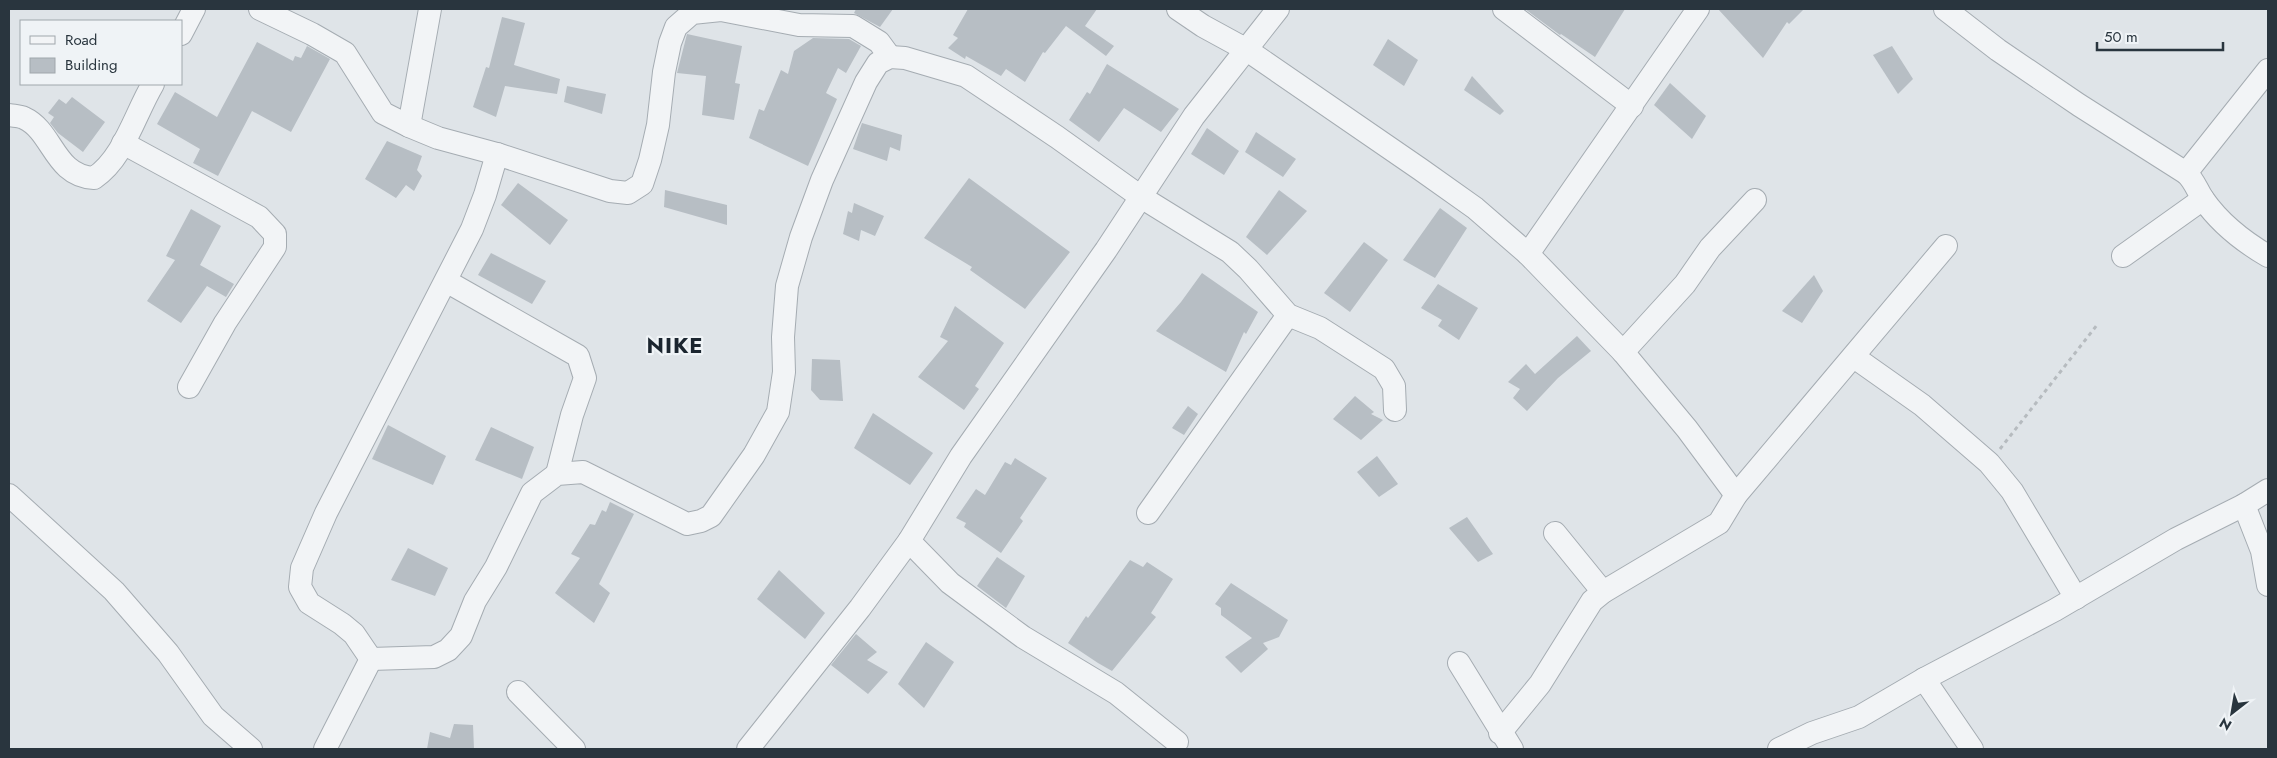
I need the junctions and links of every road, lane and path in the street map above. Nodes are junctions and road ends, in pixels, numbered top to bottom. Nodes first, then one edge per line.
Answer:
1 (194, 9) edge
2 (260, 9) edge
3 (430, 9) edge
4 (1178, 9) edge
5 (1278, 9) edge
6 (1504, 9) edge
7 (1698, 9) edge
8 (1945, 9) edge
9 (721, 10) edge
10 (182, 32) edge
11 (1246, 50) junction
12 (890, 58) junction
13 (2268, 70) edge
14 (152, 85) edge
15 (1632, 106) junction
16 (9, 115) edge
17 (409, 126) junction
18 (123, 143) junction
19 (497, 154) junction
20 (2186, 173) junction
21 (1141, 197) junction
22 (2203, 199) junction
23 (1755, 200) dead end
24 (1946, 246) dead end
25 (1528, 254) junction
26 (2123, 256) dead end
27 (2268, 256) edge
28 (446, 281) junction
29 (1288, 315) junction
30 (2097, 325) dead end
31 (1623, 352) junction
32 (1854, 357) junction
33 (189, 387) dead end
34 (1395, 410) dead end
35 (1989, 463) junction
36 (557, 474) junction
37 (2268, 490) edge
38 (9, 495) edge
39 (1736, 495) junction
40 (2244, 505) junction
41 (1148, 513) dead end
42 (1555, 533) dead end
43 (909, 542) junction
44 (2268, 585) edge
45 (1602, 592) junction
46 (2076, 598) junction
47 (371, 659) junction
48 (1460, 663) dead end
49 (1924, 680) junction
50 (518, 692) dead end
51 (1506, 741) edge
52 (1177, 742) dead end
53 (251, 749) edge
54 (325, 749) edge
55 (574, 749) edge
56 (748, 749) edge
57 (1779, 749) edge
58 (1972, 749) edge

1 - 10 street
2 - 17 street
3 - 17 street
4 - 11 street
5 - 11 street
6 - 15 street
7 - 15 street
8 - 20 street
9 - 12 street
9 - 19 street
11 - 21 street
11 - 25 street
12 - 21 street
12 - 36 street
13 - 20 street
14 - 18 street
15 - 25 street
16 - 18 street
17 - 19 street
18 - 33 street
19 - 28 street
20 - 22 street
21 - 29 street
21 - 43 street
22 - 26 street
22 - 27 street
23 - 31 street
24 - 32 street
25 - 31 street
28 - 36 street
28 - 47 street
29 - 34 street
29 - 41 street
30 - 35 path
31 - 39 street
32 - 35 street
32 - 39 street
35 - 46 street
36 - 47 street
37 - 40 street
38 - 53 street
39 - 45 street
40 - 44 street
40 - 46 street
42 - 45 street
43 - 52 street
43 - 56 street
45 - 51 street
46 - 49 street
47 - 54 street
48 - 51 street
49 - 57 street
49 - 58 street
50 - 55 street

